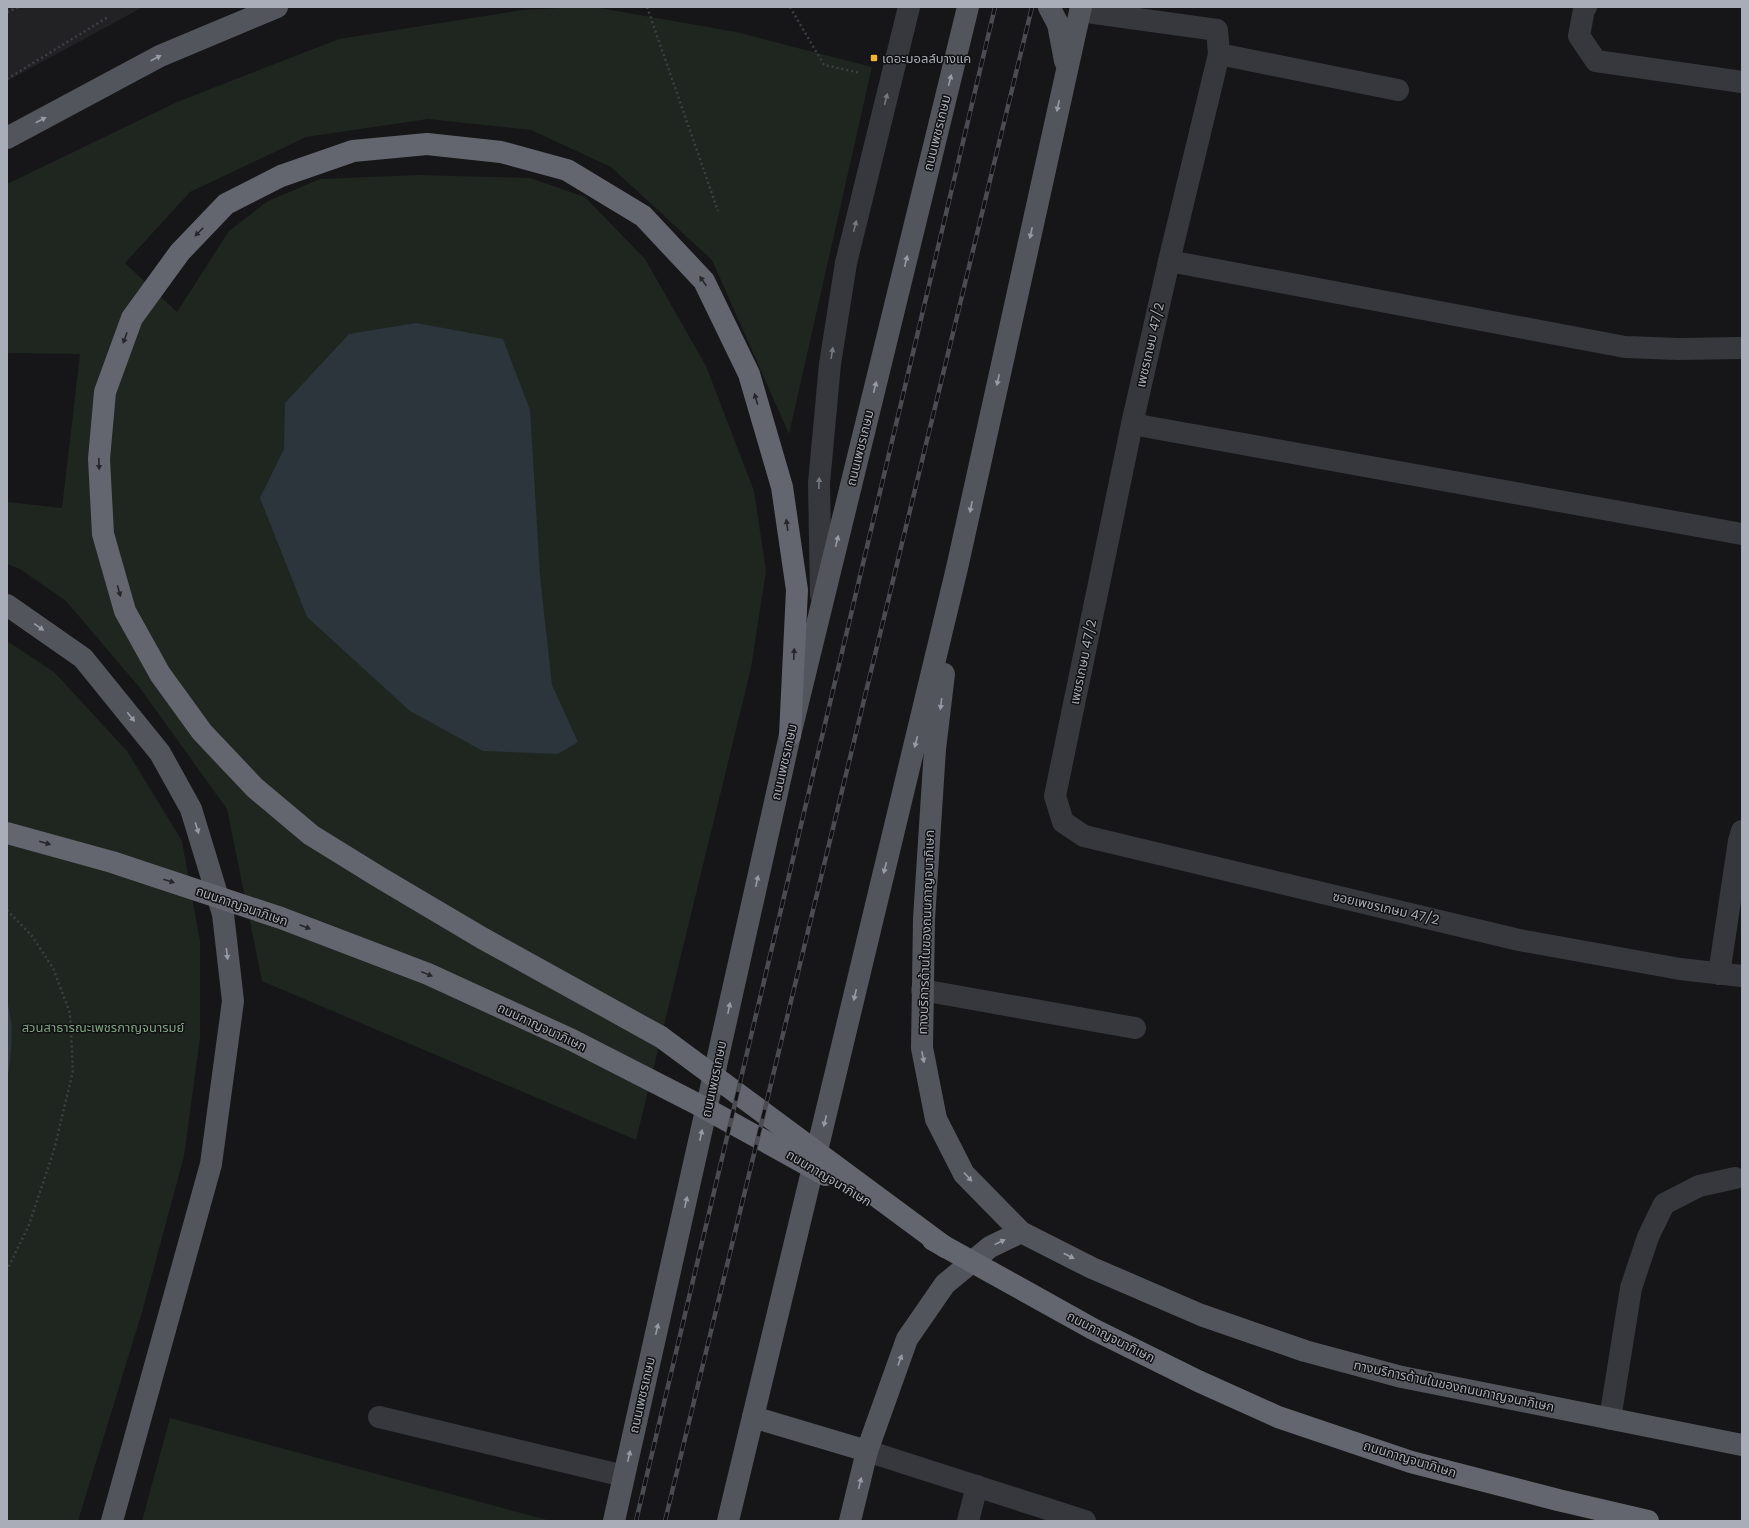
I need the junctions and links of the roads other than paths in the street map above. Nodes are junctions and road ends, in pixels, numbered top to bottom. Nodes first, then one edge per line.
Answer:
1 (277, 7) edge
2 (909, 7) edge
3 (968, 7) edge
4 (1049, 7) edge
5 (1586, 7) edge
6 (1080, 9) edge
7 (1219, 54) junction
8 (1067, 68) junction
9 (1742, 82) edge
10 (1398, 90) dead end
11 (7, 138) edge
12 (1169, 261) junction
13 (1742, 348) edge
14 (1132, 424) junction
15 (1742, 534) edge
16 (958, 568) junction
17 (7, 605) edge
18 (822, 606) junction
19 (790, 735) junction
20 (1055, 796) joint
21 (1742, 831) edge
22 (7, 833) edge
23 (1719, 974) junction
24 (1742, 976) edge
25 (922, 990) junction
26 (1135, 1028) dead end
27 (1735, 1178) dead end
28 (1021, 1232) junction
29 (945, 1247) junction
30 (379, 1417) dead end
31 (753, 1417) junction
32 (1610, 1419) junction
33 (1742, 1445) edge
34 (867, 1451) junction
35 (624, 1476) junction
36 (977, 1486) junction
37 (112, 1521) edge
38 (614, 1521) edge
39 (728, 1521) edge
40 (850, 1521) edge
41 (968, 1521) edge
42 (1085, 1521) edge
43 (1648, 1521) edge

11 -> 1 main road
18 -> 2 street
18 -> 3 main road, ถนนเพชรเกษม
4 - 8 main road
5 - 9 street
6 - 7 street, เพชรเกษม 47/2
6 - 8 main road
7 - 10 street
7 - 12 street, เพชรเกษม 47/2
8 -> 16 main road
12 - 13 street
12 - 14 street, เพชรเกษม 47/2
14 - 15 street
14 - 20 street, เพชรเกษม 47/2
16 -> 25 main road, ทางบริการด้านในของถนนกาญจนาภิเษก
16 -> 31 main road
17 -> 37 main road
18 - 19 main road, ถนนเพชรเกษม
19 -> 29 highway
35 -> 19 main road, ถนนเพชรเกษม
20 - 23 street, ซอยเพชรเกษม 47/2
21 - 23 street
22 -> 29 highway, ถนนกาญจนาภิเษก
23 - 24 street, ซอยเพชรเกษม 47/2
25 - 26 street
25 -> 28 main road, ทางบริการด้านในของถนนกาญจนาภิเษก
27 - 32 street
28 -> 32 main road, ทางบริการด้านในของถนนกาญจนาภิเษก
34 -> 28 main road
29 - 43 highway, ถนนกาญจนาภิเษก
30 - 35 street
31 - 34 main road
31 - 39 main road
32 - 33 main road, ทางบริการด้านในของถนนกาญจนาภิเษก
34 - 36 street
40 -> 34 main road
35 - 38 main road, ถนนเพชรเกษม
36 - 41 street
36 - 42 street

